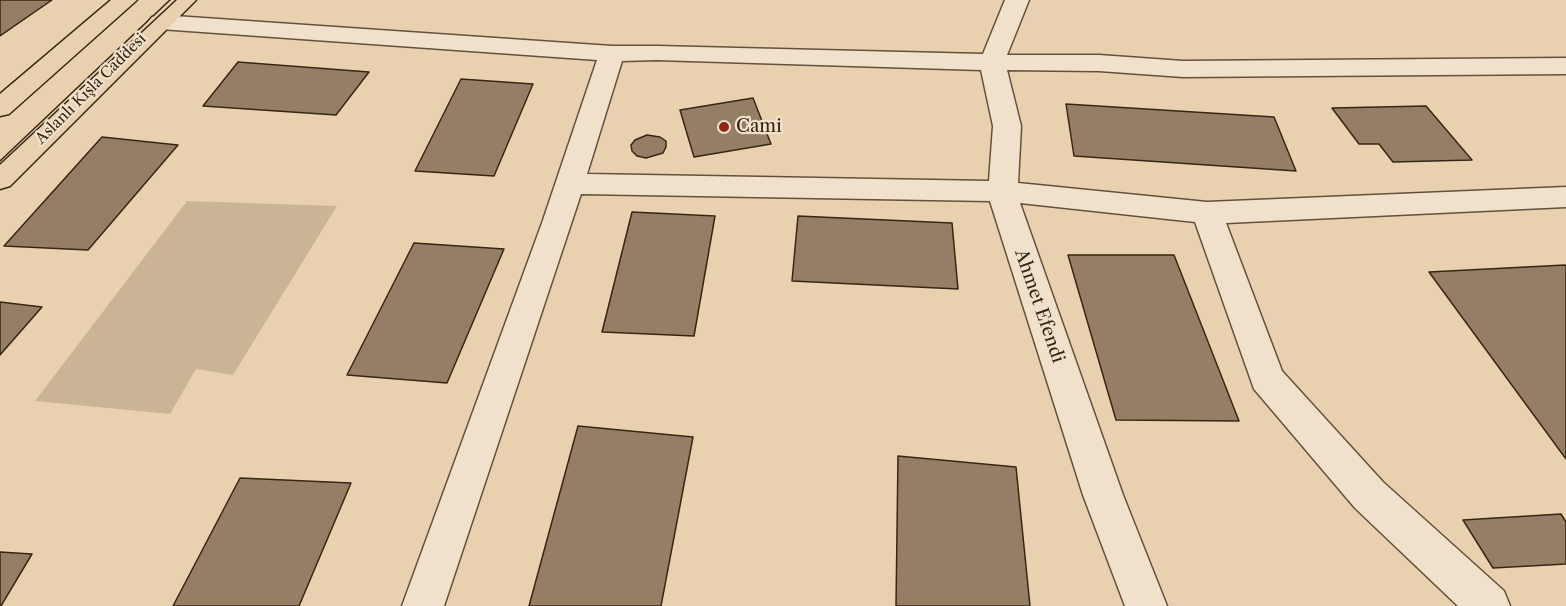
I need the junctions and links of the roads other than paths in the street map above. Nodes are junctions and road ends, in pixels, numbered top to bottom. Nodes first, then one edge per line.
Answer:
1 (125, 0) edge
2 (184, 0) edge
3 (1017, 0) edge
4 (160, 22) junction
5 (612, 54) junction
6 (992, 62) junction
7 (1566, 66) edge
8 (0, 108) edge
9 (0, 179) edge
10 (570, 184) junction
11 (1003, 191) junction
12 (1566, 197) edge
13 (1207, 213) junction
14 (423, 606) edge
15 (1146, 606) edge
16 (1489, 606) edge

1 - 8 main road
2 - 4 main road, Aslanlı Kışla Caddesi
3 - 6 street
4 - 5 street
4 - 9 main road, Aslanlı Kışla Caddesi
5 - 6 street
5 - 10 street
6 - 7 street
6 - 11 street, Ahmet Efendi
10 - 11 street
10 - 14 street
11 - 13 street
11 - 15 street, Ahmet Efendi
12 - 13 street
13 - 16 street

